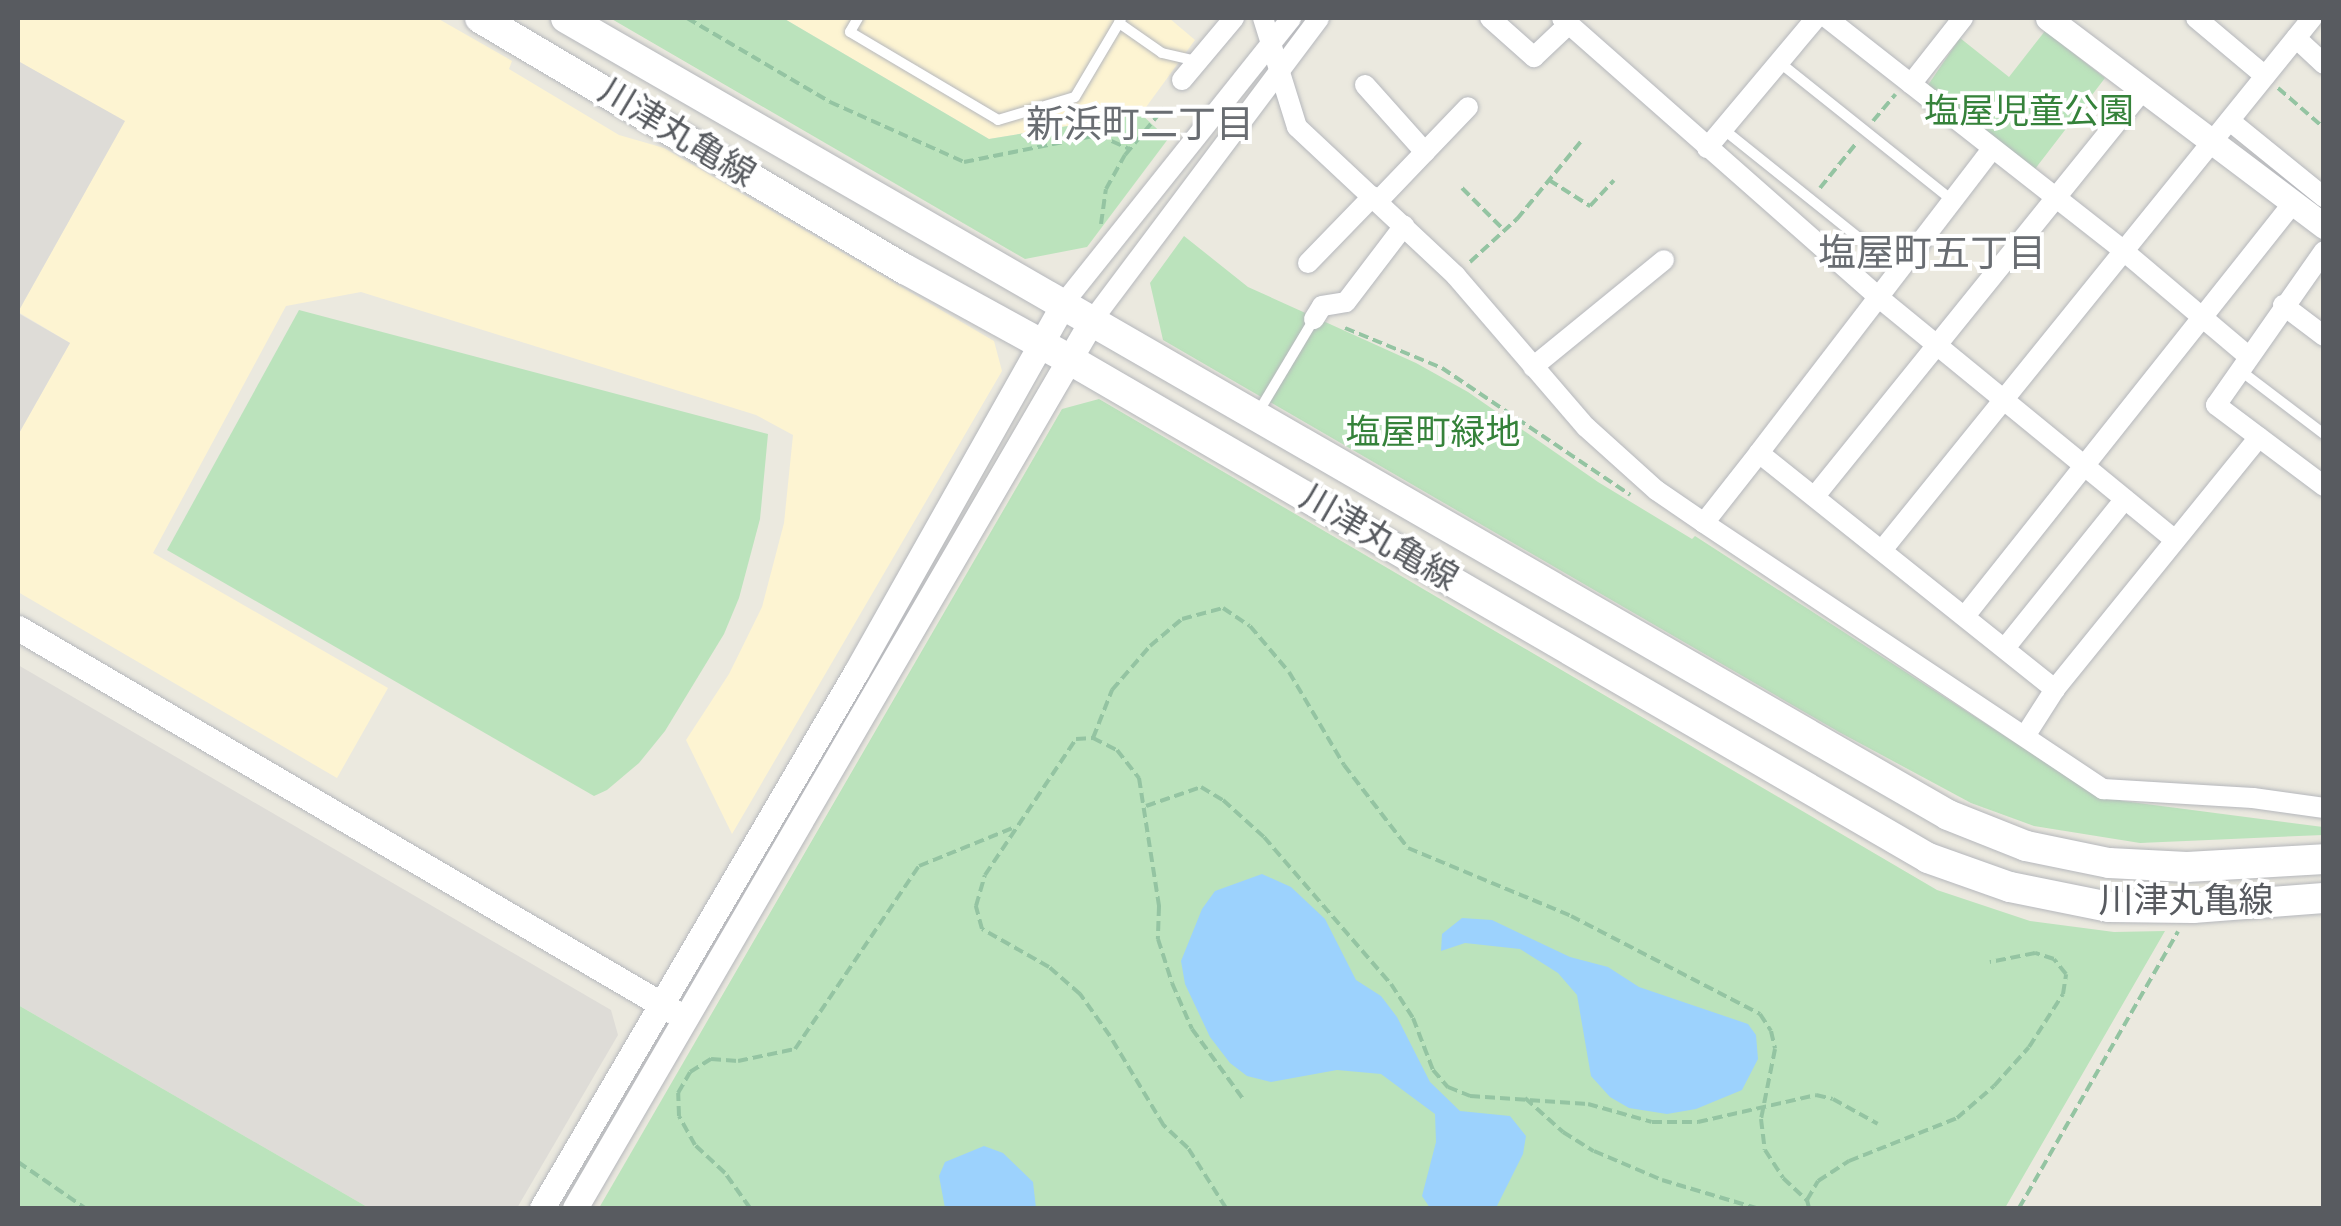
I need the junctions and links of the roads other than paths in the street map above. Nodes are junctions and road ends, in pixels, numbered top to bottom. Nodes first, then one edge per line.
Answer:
1 (480, 18) edge
2 (566, 18) edge
3 (858, 18) edge
4 (1234, 18) edge
5 (1263, 18) edge
6 (1291, 18) edge
7 (1320, 18) edge
8 (1490, 18) edge
9 (1816, 18) edge
10 (1827, 18) edge
11 (1963, 18) edge
12 (2048, 18) edge
13 (2196, 18) edge
14 (2312, 18) edge
15 (1121, 20) edge
16 (1566, 21) edge
17 (2296, 38) junction
18 (1270, 44) junction
19 (1198, 60) junction
20 (1779, 62) junction
21 (2324, 64) edge
22 (1279, 72) junction
23 (2265, 76) junction
24 (1182, 80) dead end
25 (1908, 82) junction
26 (1365, 85) dead end
27 (2142, 90) junction
28 (1468, 107) dead end
29 (2230, 121) junction
30 (1723, 129) junction
31 (2211, 144) junction
32 (1707, 148) junction
33 (2263, 148) junction
34 (1992, 149) junction
35 (1425, 152) junction
36 (2246, 170) junction
37 (2280, 178) junction
38 (2324, 197) edge
39 (1375, 198) junction
40 (2056, 199) junction
41 (1952, 200) junction
42 (2292, 204) junction
43 (1404, 226) junction
44 (2324, 226) edge
45 (2324, 251) edge
46 (2124, 252) junction
47 (1664, 260) dead end
48 (1308, 263) dead end
49 (1898, 269) junction
50 (1877, 296) junction
51 (1062, 304) junction
52 (2283, 305) junction
53 (1314, 319) joint
54 (2202, 319) junction
55 (1091, 322) junction
56 (2324, 336) edge
57 (1938, 347) junction
58 (1054, 351) junction
59 (2244, 363) junction
60 (1532, 367) junction
61 (2004, 401) junction
62 (1256, 416) junction
63 (2324, 434) edge
64 (2259, 437) junction
65 (1758, 453) junction
66 (2084, 466) junction
67 (2324, 486) edge
68 (1815, 496) junction
69 (2126, 499) junction
70 (1704, 522) junction
71 (2175, 540) junction
72 (1883, 549) junction
73 (1965, 616) junction
74 (18, 628) edge
75 (2005, 648) junction
76 (2055, 689) junction
77 (2025, 736) junction
78 (2324, 808) edge
79 (2324, 859) edge
80 (2324, 898) edge
81 (659, 1002) junction
82 (685, 1019) junction
83 (542, 1208) edge
84 (575, 1208) edge

1 - 58 main road, 川津丸亀線
2 - 51 main road, 川津丸亀線
3 - 15 lane
4 - 19 street
5 - 18 street
6 - 18 street
7 - 22 street
8 - 16 street
9 - 20 street
10 - 25 street
11 - 25 street
12 - 27 street
13 - 23 street
14 - 17 street
15 - 19 lane
16 - 32 street
17 - 21 street
17 - 23 street
18 - 22 street
18 - 51 street
19 - 24 street
20 - 30 street
20 - 41 lane
22 - 39 street
22 - 55 street
23 - 29 street
25 - 34 street
26 - 35 street
27 - 31 street
27 - 40 street
28 - 35 street
29 - 31 street
29 - 33 street
30 - 32 street
30 - 49 lane
31 - 36 street
31 - 46 street
32 - 50 street
33 - 36 street
33 - 37 street
34 - 40 street
34 - 41 street
35 - 39 street
36 - 37 street
37 - 38 street
37 - 42 street
39 - 43 street
39 - 48 street
40 - 46 street
40 - 57 street
41 - 49 street
42 - 44 street
42 - 54 street
43 - 53 street
43 - 60 street
45 - 52 street
46 - 54 street
46 - 61 street
47 - 60 street
49 - 50 street
50 - 57 street
50 - 65 street
51 - 55 main road, 川津丸亀線
51 - 58 street
52 - 56 street
52 - 59 street
53 - 62 lane
54 - 59 street
54 - 66 street
55 - 58 street
55 - 62 main road, 川津丸亀線
57 - 61 street
57 - 68 street
58 - 80 main road, 川津丸亀線
58 - 81 street
58 - 82 street
59 - 63 lane
59 - 64 street
60 - 70 street
61 - 66 street
61 - 72 street
62 - 79 main road, 川津丸亀線
64 - 67 street
64 - 71 street
65 - 68 street
65 - 70 street
66 - 69 street
66 - 73 street
68 - 72 street
69 - 71 street
69 - 75 street
70 - 77 street
71 - 76 street
72 - 73 street
73 - 75 street
74 - 81 street
75 - 76 street
76 - 77 street
77 - 78 street
81 - 82 street
81 - 83 street
82 - 84 street

